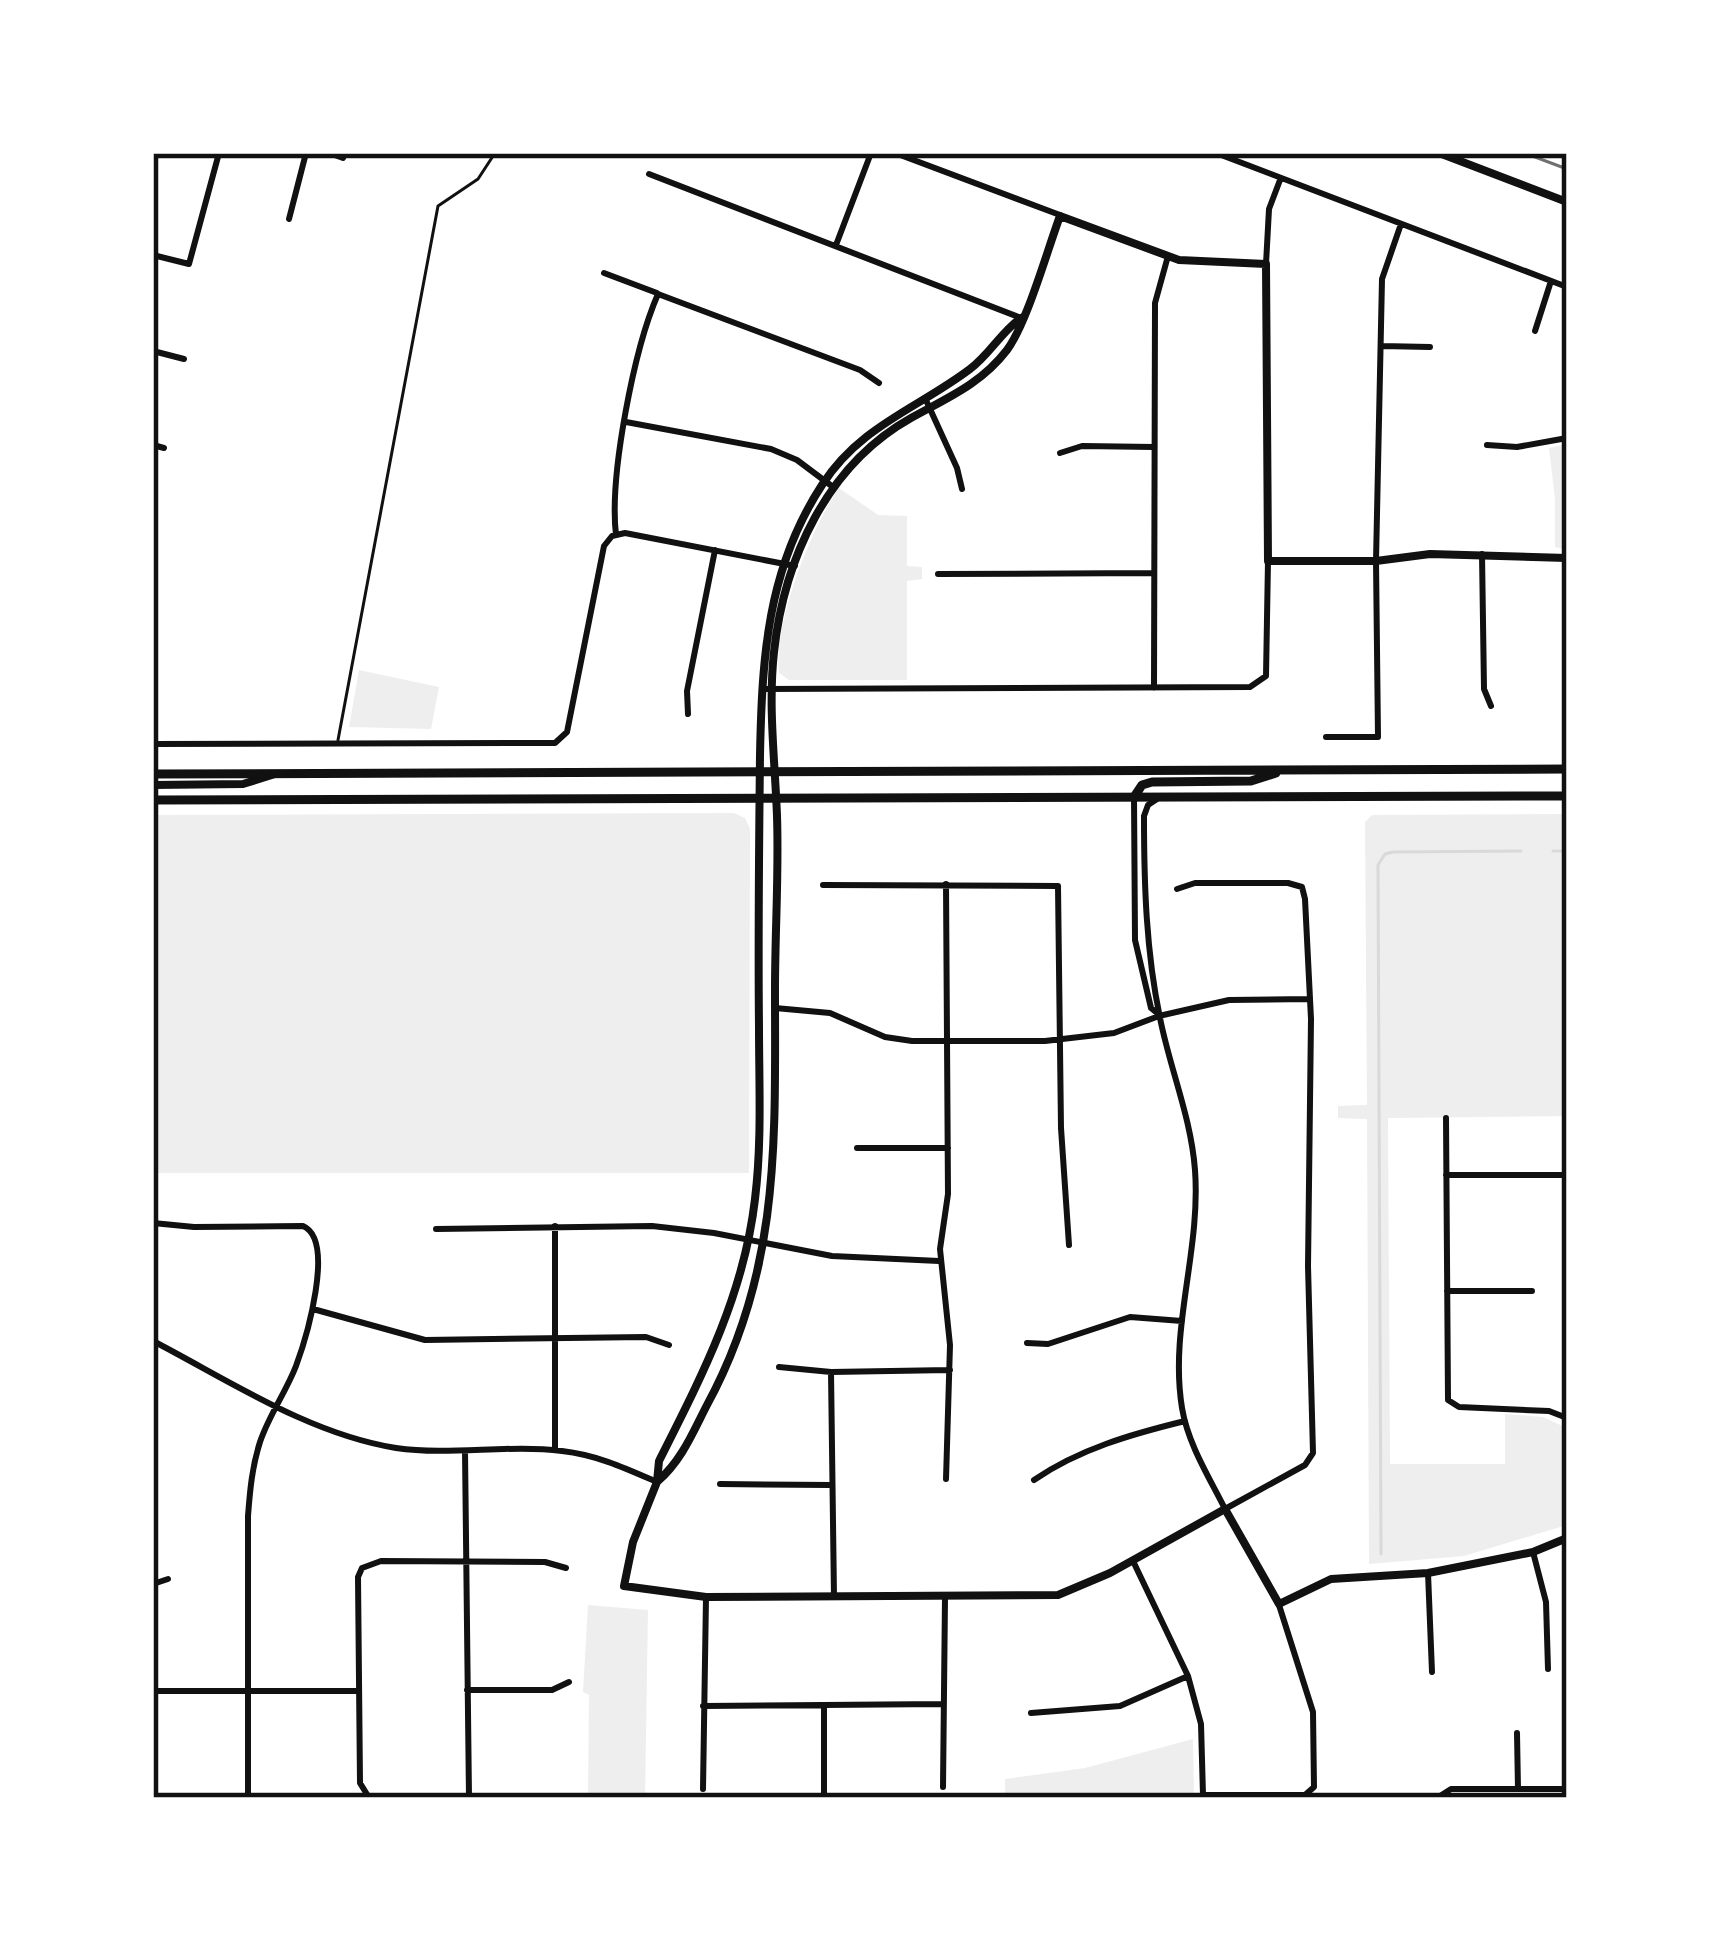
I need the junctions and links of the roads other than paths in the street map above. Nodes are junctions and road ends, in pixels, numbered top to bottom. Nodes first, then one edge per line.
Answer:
1 (219, 153) edge
2 (306, 153) edge
3 (329, 153) edge
4 (495, 153) edge
5 (871, 153) edge
6 (895, 153) edge
7 (1216, 153) edge
8 (1439, 153) edge
9 (343, 158) dead end
10 (649, 174) dead end
11 (1280, 178) junction
12 (1567, 202) edge
13 (1060, 216) junction
14 (289, 219) dead end
15 (1401, 224) junction
16 (836, 246) junction
17 (153, 255) edge
18 (1168, 256) junction
19 (1266, 264) junction
20 (604, 273) dead end
21 (1551, 281) junction
22 (1567, 286) edge
23 (658, 294) junction
24 (1021, 318) junction
25 (1535, 331) dead end
26 (1381, 346) junction
27 (1430, 347) dead end
28 (153, 351) edge
29 (184, 359) dead end
30 (879, 383) dead end
31 (925, 398) junction
32 (930, 409) junction
33 (626, 422) junction
34 (1567, 438) edge
35 (153, 445) edge
36 (1487, 445) dead end
37 (1154, 447) junction
38 (164, 448) dead end
39 (1060, 453) dead end
40 (829, 484) junction
41 (962, 489) dead end
42 (616, 536) junction
43 (716, 550) junction
44 (1482, 554) junction
45 (1567, 558) edge
46 (1268, 561) junction
47 (1376, 561) junction
48 (790, 565) junction
49 (1154, 573) junction
50 (938, 574) dead end
51 (1154, 688) junction
52 (767, 689) junction
53 (1491, 706) dead end
54 (688, 714) dead end
55 (1326, 737) dead end
56 (338, 742) junction
57 (153, 745) edge
58 (1567, 769) edge
59 (1280, 770) junction
60 (760, 772) junction
61 (774, 772) junction
62 (153, 774) edge
63 (276, 774) junction
64 (153, 784) edge
65 (1567, 796) edge
66 (1134, 797) junction
67 (1160, 797) junction
68 (776, 798) junction
69 (759, 799) junction
70 (153, 800) edge
71 (946, 884) junction
72 (823, 885) dead end
73 (1177, 889) dead end
74 (1310, 998) junction
75 (775, 1008) junction
76 (1160, 1016) junction
77 (1059, 1040) junction
78 (948, 1041) junction
79 (1446, 1118) dead end
80 (857, 1148) dead end
81 (948, 1148) junction
82 (1446, 1175) junction
83 (1567, 1175) edge
84 (153, 1223) edge
85 (555, 1226) junction
86 (436, 1229) dead end
87 (748, 1239) junction
88 (766, 1243) junction
89 (1069, 1245) dead end
90 (940, 1261) junction
91 (1532, 1291) dead end
92 (1448, 1292) junction
93 (313, 1309) junction
94 (1182, 1321) junction
95 (555, 1337) junction
96 (153, 1341) edge
97 (1027, 1342) dead end
98 (669, 1345) dead end
99 (779, 1367) dead end
100 (950, 1370) junction
101 (830, 1372) junction
102 (274, 1404) junction
103 (1567, 1418) edge
104 (1185, 1421) junction
105 (555, 1450) junction
106 (465, 1451) junction
107 (946, 1479) dead end
108 (1034, 1480) dead end
109 (657, 1482) junction
110 (720, 1484) dead end
111 (832, 1485) junction
112 (1225, 1509) junction
113 (1567, 1538) edge
114 (1533, 1552) junction
115 (1132, 1561) junction
116 (467, 1562) junction
117 (566, 1568) dead end
118 (1428, 1573) junction
119 (169, 1579) dead end
120 (153, 1584) edge
121 (706, 1597) junction
122 (834, 1597) junction
123 (945, 1598) junction
124 (1279, 1604) junction
125 (1548, 1669) dead end
126 (1432, 1672) dead end
127 (1188, 1676) junction
128 (569, 1682) dead end
129 (467, 1690) junction
130 (153, 1691) edge
131 (250, 1691) junction
132 (359, 1691) junction
133 (943, 1704) junction
134 (824, 1705) junction
135 (704, 1706) junction
136 (1031, 1713) dead end
137 (1517, 1733) dead end
138 (943, 1787) dead end
139 (703, 1789) dead end
140 (1518, 1789) junction
141 (1567, 1789) edge
142 (1203, 1797) edge
143 (248, 1798) edge
144 (376, 1798) edge
145 (469, 1798) edge
146 (571, 1798) edge
147 (586, 1798) edge
148 (824, 1798) edge
149 (1437, 1798) edge

1 - 17 street
2 - 14 street
3 - 9 street
4 - 56 lane
5 - 16 street
6 - 13 street
7 - 11 street
8 - 12 street
10 - 16 street
11 - 15 street
11 - 19 street
13 - 18 street
13 - 24 street
15 - 21 street
15 - 26 street
16 - 24 street
18 - 19 street
18 - 37 street
19 - 46 street
20 - 23 street
21 - 22 street
21 - 25 street
23 - 30 street
23 - 33 street
24 - 31 street
24 - 32 street
26 - 27 street
26 - 47 street
28 - 29 street
31 - 32 street
31 - 40 street
32 - 40 street
32 - 41 street
33 - 40 street
33 - 42 street
34 - 36 street
35 - 38 street
37 - 39 street
37 - 49 street
40 - 48 street
42 - 43 street
42 - 56 street
43 - 48 street
43 - 54 street
44 - 45 street
44 - 47 street
44 - 53 street
46 - 47 street
46 - 51 street
47 - 55 street
48 - 52 street
49 - 50 street
49 - 51 street
51 - 52 street
52 - 60 street
52 - 61 street
56 - 57 street
58 - 59 main road
59 - 61 main road
59 - 66 main road
60 - 61 main road
60 - 63 main road
60 - 69 street
61 - 68 street
62 - 63 main road
63 - 64 street
65 - 67 main road
66 - 67 main road
66 - 68 main road
66 - 76 street
67 - 76 street
68 - 69 main road
68 - 75 street
69 - 70 main road
69 - 87 street
71 - 72 street
71 - 77 street
71 - 78 street
73 - 74 street
74 - 76 street
74 - 112 street
75 - 78 street
75 - 88 street
76 - 77 street
76 - 94 street
77 - 78 street
77 - 89 street
78 - 81 street
79 - 82 street
80 - 81 street
81 - 90 street
82 - 83 street
82 - 92 street
84 - 93 street
85 - 86 street
85 - 87 street
85 - 95 street
87 - 88 street
87 - 109 street
88 - 90 street
88 - 109 street
90 - 100 street
91 - 92 street
92 - 103 street
93 - 95 street
93 - 102 street
94 - 97 street
94 - 104 street
95 - 98 street
95 - 105 street
96 - 102 street
99 - 101 street
100 - 101 street
100 - 107 street
101 - 111 street
102 - 106 street
102 - 131 street
104 - 108 street
104 - 112 street
105 - 106 street
105 - 109 street
106 - 116 street
109 - 121 street
110 - 111 street
111 - 122 street
112 - 115 street
112 - 124 street
113 - 114 street
114 - 118 street
114 - 125 street
115 - 123 street
115 - 127 street
116 - 117 street
116 - 129 street
116 - 132 street
118 - 124 street
118 - 126 street
119 - 120 street
121 - 122 street
121 - 135 street
122 - 123 street
123 - 133 street
124 - 142 street
127 - 136 street
127 - 142 street
128 - 129 street
129 - 145 street
130 - 131 street
131 - 132 street
131 - 143 street
132 - 144 street
133 - 134 street
133 - 138 street
134 - 135 street
134 - 148 street
135 - 139 street
137 - 140 street
140 - 141 street
140 - 149 street
146 - 147 street

